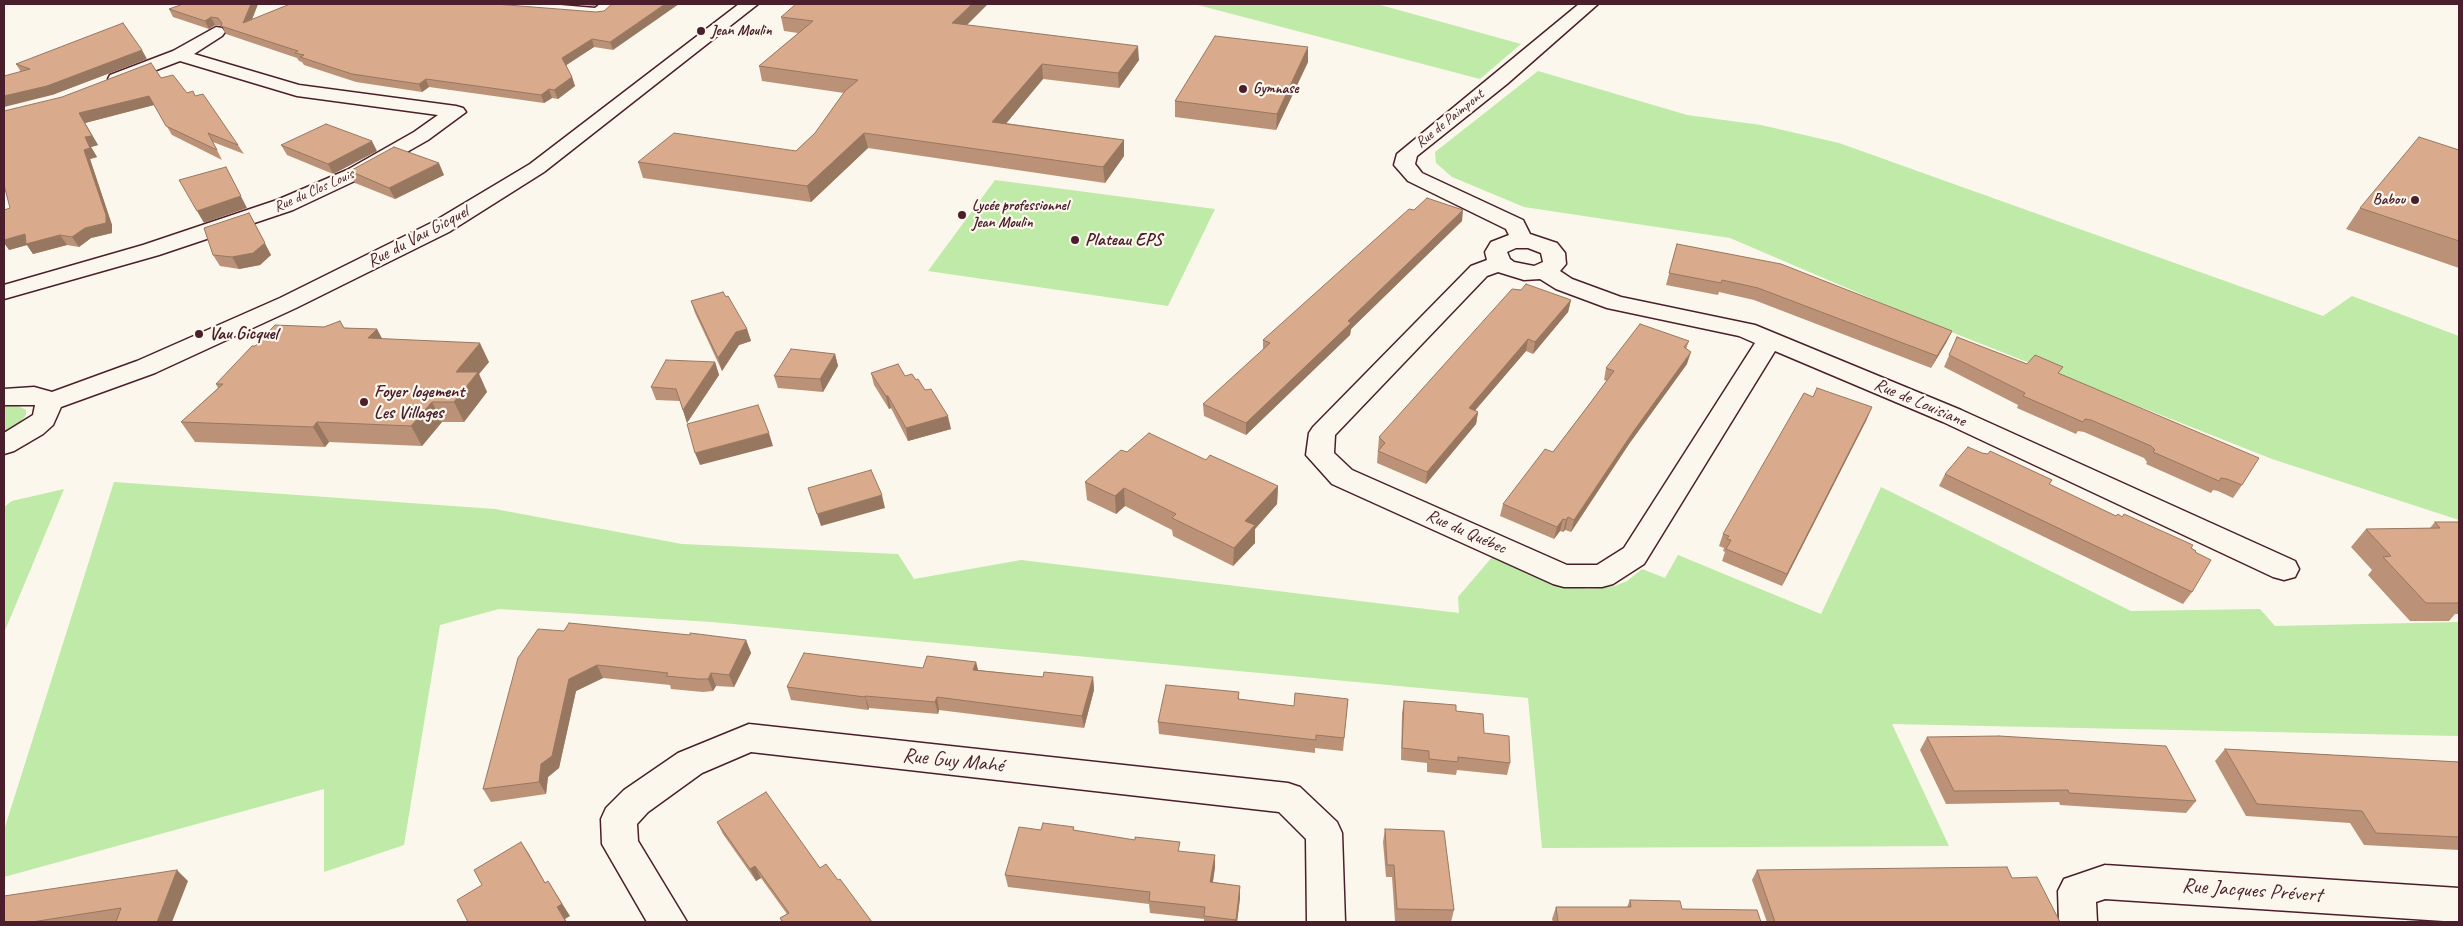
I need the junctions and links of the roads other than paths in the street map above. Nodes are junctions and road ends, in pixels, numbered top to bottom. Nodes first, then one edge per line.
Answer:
1 (489, 4) edge
2 (611, 4) edge
3 (748, 4) edge
4 (1589, 4) edge
5 (216, 32) edge
6 (179, 55) junction
7 (96, 87) edge
8 (1522, 240) junction
9 (1500, 263) junction
10 (1544, 272) junction
11 (4, 292) edge
12 (1769, 340) junction
13 (4, 396) edge
14 (48, 403) junction
15 (4, 445) edge
16 (2284, 569) dead end
17 (2459, 905) edge
18 (668, 922) edge
19 (1326, 922) edge
20 (2078, 922) edge

1 - 2 street
3 - 14 street, Rue du Vau Gicquel
4 - 8 street, Rue de Paimpont
5 - 6 street
6 - 7 street
6 - 11 street, Rue du Clos Louis
8 - 9 street
8 - 10 street
9 - 10 street
9 - 12 street, Rue du Québec
10 - 12 street, Rue de Louisiane
12 - 16 street, Rue de Louisiane
13 - 14 street
14 - 15 street
17 - 20 street, Rue Jacques Prévert
18 - 19 street, Rue Guy Mahé

